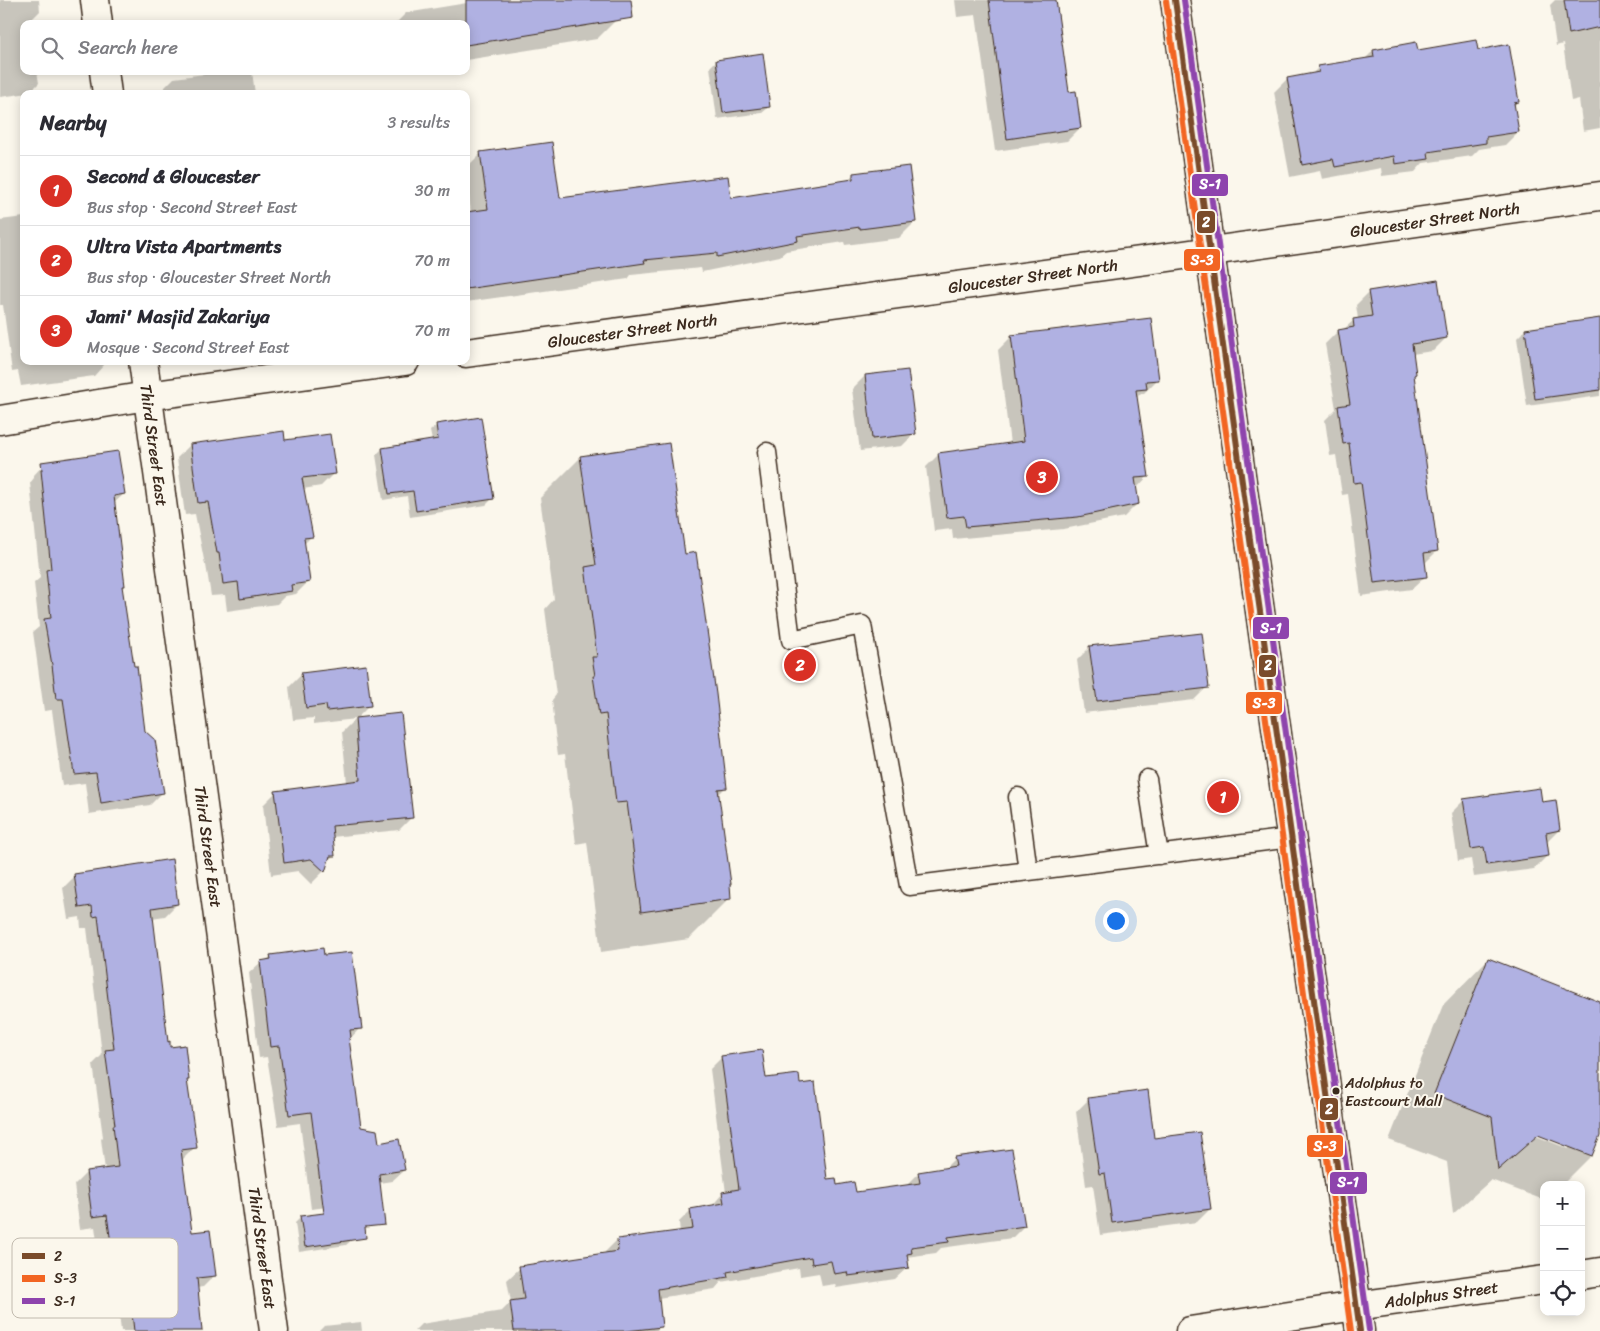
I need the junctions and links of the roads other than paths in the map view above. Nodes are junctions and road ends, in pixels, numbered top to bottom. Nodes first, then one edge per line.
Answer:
1 (95, 0) edge
2 (1175, 0) edge
3 (98, 20) edge
4 (105, 75) edge
5 (106, 90) edge
6 (1600, 196) edge
7 (1211, 251) junction
8 (470, 352) edge
9 (143, 365) edge
10 (376, 365) edge
11 (147, 396) junction
12 (0, 420) edge
13 (767, 452) dead end
14 (1147, 779) dead end
15 (1018, 798) dead end
16 (1291, 838) junction
17 (1159, 855) junction
18 (1028, 871) junction
19 (1600, 1272) edge
20 (1585, 1274) edge
21 (1540, 1281) edge
22 (1358, 1318) edge
23 (274, 1331) edge
24 (1190, 1331) edge

1 - 3 street
2 - 7 street
4 - 5 street
6 - 7 street, Gloucester Street North
7 - 8 street, Gloucester Street North
7 - 16 street
9 - 11 street, Third Street East
10 - 11 street
11 - 12 street
11 - 23 street, Third Street East
13 - 18 lane
14 - 17 lane
15 - 18 lane
16 - 17 lane
16 - 22 street
17 - 18 lane
19 - 20 street
21 - 22 street, Adolphus Street
22 - 24 street, Adolphus Street

